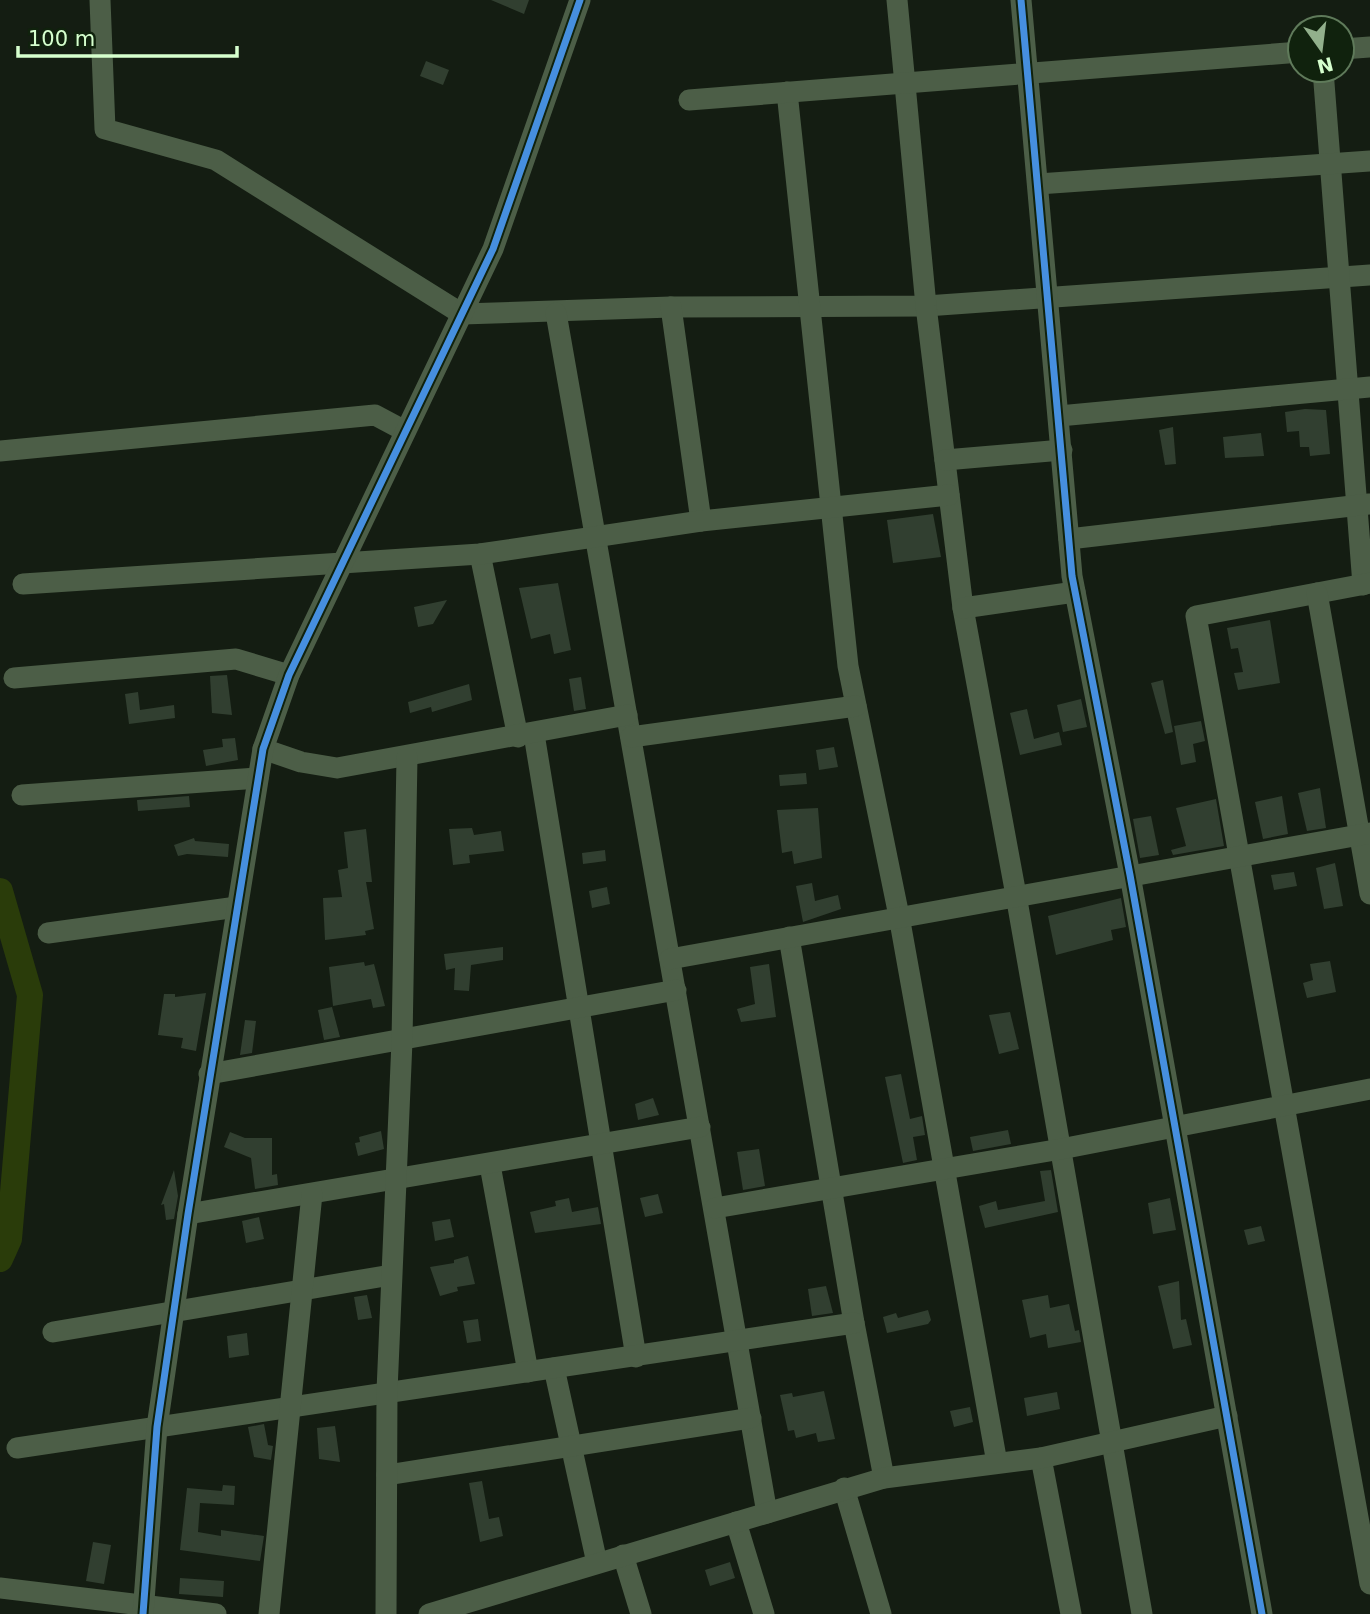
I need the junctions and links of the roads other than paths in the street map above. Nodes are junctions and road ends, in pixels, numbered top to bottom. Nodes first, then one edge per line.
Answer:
1 (100, 0) edge
2 (580, 0) edge
3 (897, 0) edge
4 (1021, 0) edge
5 (1286, 53) edge
6 (1029, 74) junction
7 (905, 83) junction
8 (1324, 84) edge
9 (788, 92) junction
10 (689, 100) dead end
11 (1370, 161) edge
12 (1330, 164) junction
13 (1038, 184) junction
14 (1370, 275) edge
15 (1338, 277) junction
16 (1049, 298) junction
17 (809, 305) junction
18 (926, 306) junction
19 (671, 307) junction
20 (556, 313) junction
21 (462, 314) junction
22 (1370, 387) edge
23 (1347, 389) junction
24 (1059, 416) junction
25 (405, 430) junction
26 (1062, 450) junction
27 (0, 451) edge
28 (945, 460) junction
29 (949, 495) junction
30 (1363, 504) edge
31 (830, 508) junction
32 (701, 521) junction
33 (596, 537) junction
34 (1069, 539) junction
35 (480, 554) junction
36 (341, 565) junction
37 (1368, 582) edge
38 (23, 584) dead end
39 (1075, 592) junction
40 (1317, 593) junction
41 (962, 608) junction
42 (289, 675) junction
43 (14, 678) dead end
44 (856, 706) junction
45 (627, 715) junction
46 (526, 735) junction
47 (631, 737) junction
48 (263, 749) junction
49 (407, 757) junction
50 (258, 778) junction
51 (22, 795) dead end
52 (1365, 834) edge
53 (1241, 856) junction
54 (1130, 875) junction
55 (1370, 894) edge
56 (1016, 895) junction
57 (237, 907) junction
58 (899, 916) junction
59 (48, 933) dead end
60 (789, 937) junction
61 (670, 960) junction
62 (676, 989) junction
63 (579, 1007) junction
64 (402, 1041) junction
65 (209, 1074) junction
66 (1370, 1089) edge
67 (1285, 1105) junction
68 (700, 1127) junction
69 (1175, 1127) junction
70 (603, 1145) junction
71 (1061, 1149) junction
72 (490, 1165) junction
73 (944, 1169) junction
74 (395, 1181) junction
75 (831, 1188) junction
76 (312, 1194) junction
77 (715, 1208) junction
78 (188, 1214) junction
79 (391, 1275) junction
80 (302, 1290) junction
81 (173, 1312) junction
82 (854, 1323) junction
83 (53, 1332) dead end
84 (739, 1342) junction
85 (636, 1357) junction
86 (554, 1368) junction
87 (528, 1371) junction
88 (387, 1391) junction
89 (290, 1406) junction
90 (1227, 1416) junction
91 (751, 1418) junction
92 (157, 1427) junction
93 (1111, 1439) junction
94 (572, 1446) junction
95 (16, 1448) dead end
96 (1041, 1458) junction
97 (998, 1463) junction
98 (387, 1475) junction
99 (884, 1478) junction
100 (844, 1488) junction
101 (768, 1513) junction
102 (736, 1522) junction
103 (623, 1555) junction
104 (597, 1563) junction
105 (1370, 1584) edge
106 (0, 1587) edge
107 (143, 1609) edge
108 (216, 1614) edge
109 (269, 1614) edge
110 (386, 1614) edge
111 (429, 1614) edge
112 (641, 1614) edge
113 (764, 1614) edge
114 (881, 1614) edge
115 (1071, 1614) edge
116 (1142, 1614) edge
117 (1262, 1614) edge

1 - 21 street
2 - 21 street
3 - 7 street
4 - 6 street
5 - 6 street
6 - 7 street
6 - 13 street
7 - 9 street
7 - 18 street
8 - 12 street
9 - 10 street
9 - 17 street
11 - 12 street
12 - 13 street
12 - 15 street
13 - 16 street
14 - 15 street
15 - 16 street
15 - 23 street
16 - 18 street
16 - 24 street
17 - 18 street
17 - 19 street
17 - 31 street
18 - 28 street
19 - 20 street
19 - 32 street
20 - 21 street
20 - 33 street
21 - 25 street
22 - 23 street
23 - 24 street
23 - 30 street
24 - 26 street
25 - 27 street
25 - 36 street
26 - 28 street
26 - 34 street
28 - 29 street
29 - 31 street
29 - 41 street
30 - 34 street
30 - 37 street
31 - 32 street
31 - 44 street
32 - 33 street
33 - 35 street
33 - 45 street
34 - 39 street
35 - 36 street
35 - 46 street
36 - 38 street
36 - 42 street
37 - 40 street
39 - 41 street
39 - 54 street
40 - 52 street
40 - 53 street
41 - 56 street
42 - 43 street
42 - 48 street
44 - 47 street
44 - 58 street
45 - 46 street
45 - 47 street
46 - 49 street
46 - 63 street
47 - 61 street
48 - 49 street
48 - 50 street
49 - 64 street
50 - 51 street
50 - 57 street
52 - 53 street
52 - 55 street
53 - 54 street
53 - 67 street
54 - 56 street
54 - 69 street
56 - 58 street
56 - 71 street
57 - 59 street
57 - 65 street
58 - 60 street
58 - 73 street
60 - 61 street
60 - 75 street
61 - 62 street
62 - 63 street
62 - 68 street
63 - 64 street
63 - 70 street
64 - 65 street
64 - 74 street
65 - 78 street
66 - 67 street
67 - 69 street
67 - 105 street
68 - 70 street
68 - 77 street
69 - 71 street
69 - 90 street
70 - 72 street
70 - 85 street
71 - 73 street
71 - 93 street
72 - 74 street
72 - 87 street
73 - 75 street
73 - 97 street
74 - 76 street
74 - 79 street
75 - 77 street
75 - 82 street
76 - 78 street
76 - 80 street
77 - 84 street
78 - 81 street
79 - 80 street
79 - 88 street
80 - 81 street
80 - 89 street
81 - 83 street
81 - 92 street
82 - 84 street
82 - 99 street
84 - 85 street
84 - 91 street
85 - 86 street
86 - 87 street
86 - 94 street
87 - 88 street
88 - 89 street
88 - 98 street
89 - 92 street
89 - 109 street
90 - 93 street
90 - 117 street
91 - 94 street
91 - 101 street
92 - 95 street
92 - 107 street
93 - 96 street
93 - 116 street
94 - 98 street
94 - 104 street
96 - 97 street
96 - 115 street
97 - 99 street
98 - 110 street
99 - 100 street
100 - 101 street
100 - 114 street
101 - 102 street
102 - 103 street
102 - 113 street
103 - 104 street
103 - 112 street
104 - 111 street
106 - 107 street
107 - 108 street

